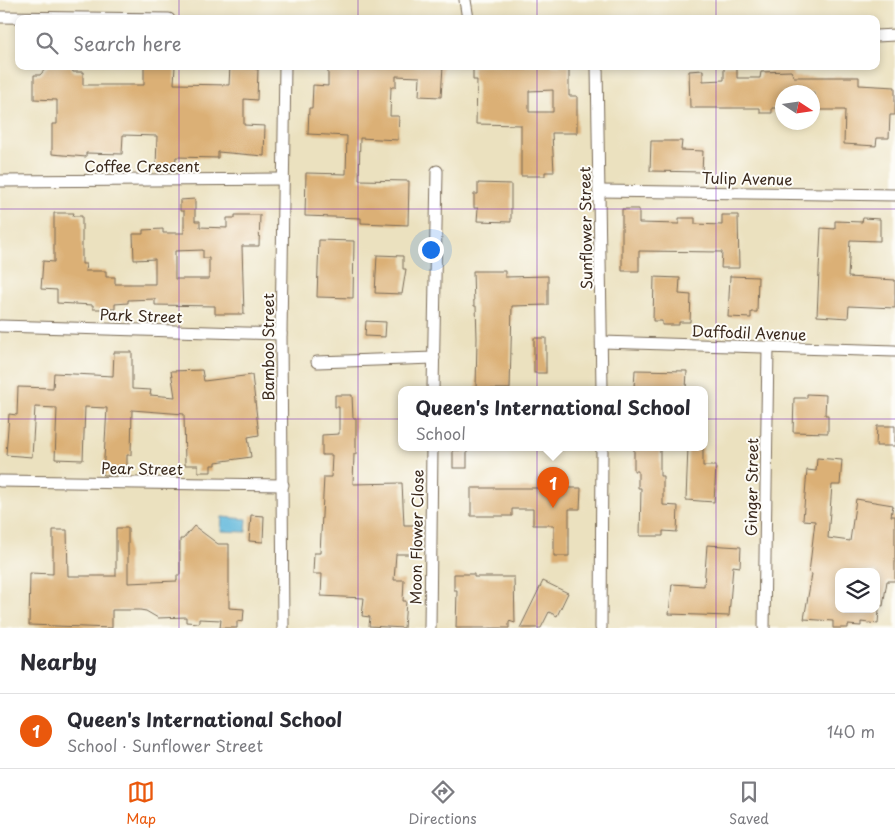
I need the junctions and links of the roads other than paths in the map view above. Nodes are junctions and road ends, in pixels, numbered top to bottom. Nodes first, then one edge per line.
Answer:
1 (465, 0) edge
2 (467, 15) edge
3 (0, 17) edge
4 (15, 17) edge
5 (895, 35) edge
6 (880, 36) edge
7 (285, 70) edge
8 (597, 70) edge
9 (437, 171) dead end
10 (283, 179) junction
11 (0, 181) edge
12 (599, 191) junction
13 (895, 195) edge
14 (0, 326) edge
15 (281, 334) junction
16 (602, 342) junction
17 (768, 347) junction
18 (895, 351) edge
19 (434, 358) junction
20 (317, 362) dead end
21 (433, 386) edge
22 (602, 386) edge
23 (432, 451) edge
24 (602, 451) edge
25 (0, 481) edge
26 (283, 485) junction
27 (282, 628) edge
28 (430, 628) edge
29 (601, 628) edge
30 (764, 628) edge

1 - 2 street
3 - 4 street
5 - 6 street
7 - 10 street, Bamboo Street
8 - 12 street, Sunflower Street
9 - 19 street
10 - 11 street, Coffee Crescent
10 - 15 street, Bamboo Street
12 - 13 street, Tulip Avenue
12 - 16 street, Sunflower Street
14 - 15 street, Park Street
15 - 26 street, Bamboo Street
16 - 17 street, Daffodil Avenue
16 - 22 street, Sunflower Street
17 - 18 street, Daffodil Avenue
17 - 30 street, Ginger Street
19 - 20 street
19 - 21 street
23 - 28 street, Moon Flower Close
24 - 29 street
25 - 26 street, Pear Street
26 - 27 street, Bamboo Street

